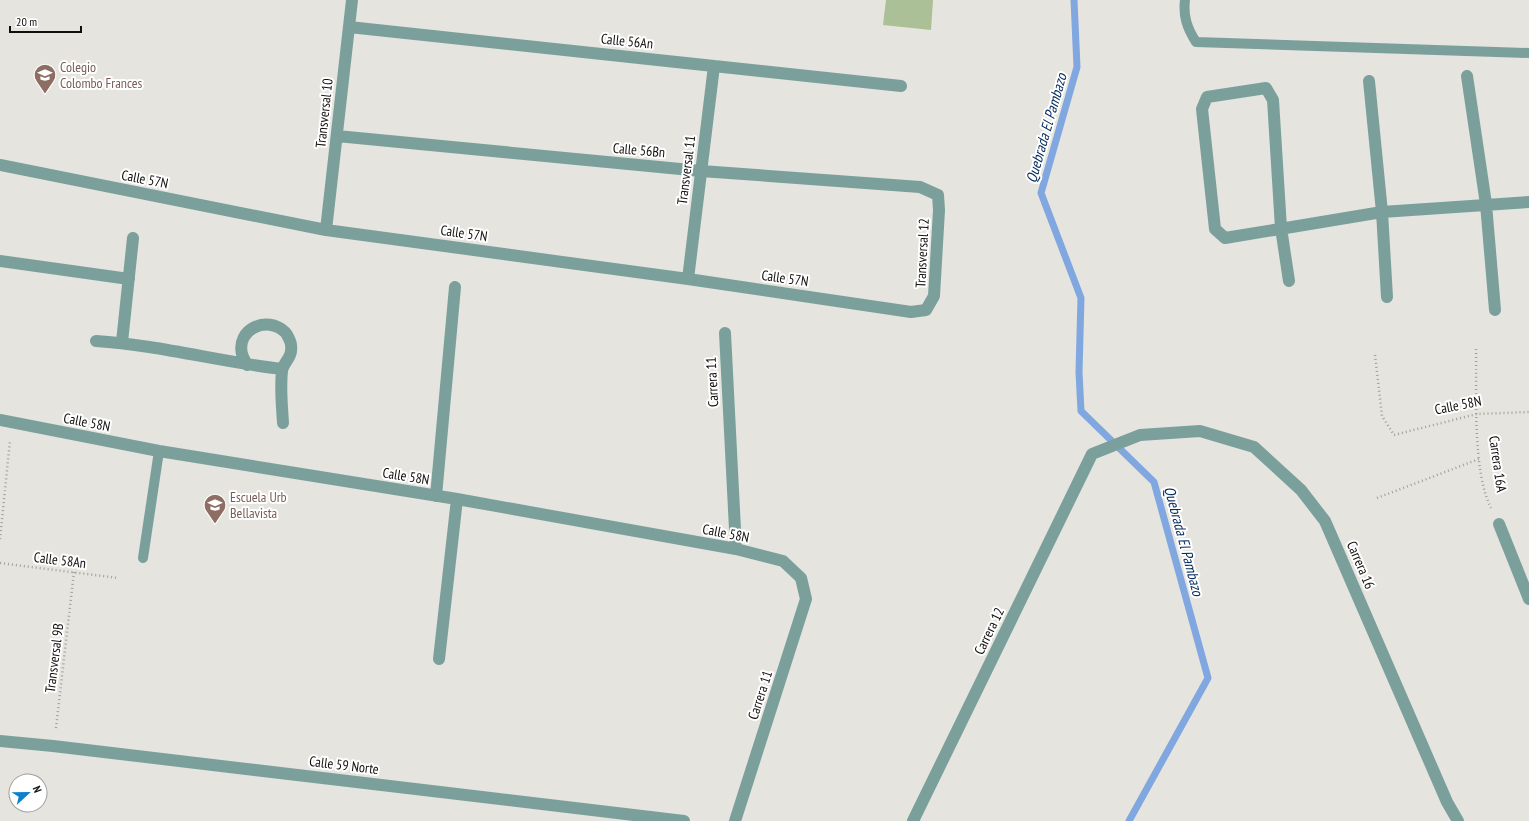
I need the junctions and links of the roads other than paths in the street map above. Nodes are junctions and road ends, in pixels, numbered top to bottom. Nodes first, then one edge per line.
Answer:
1 (352, 0) edge
2 (1185, 0) edge
3 (349, 27) junction
4 (1529, 53) edge
5 (714, 66) junction
6 (1467, 76) dead end
7 (1369, 81) dead end
8 (901, 86) dead end
9 (337, 136) junction
10 (0, 165) edge
11 (701, 171) junction
12 (938, 195) joint
13 (1529, 202) edge
14 (1486, 204) junction
15 (1382, 212) junction
16 (1281, 228) junction
17 (326, 230) junction
18 (133, 238) dead end
19 (0, 261) edge
20 (128, 279) junction
21 (688, 279) junction
22 (1289, 281) dead end
23 (455, 287) dead end
24 (1387, 297) dead end
25 (926, 310) joint
26 (1495, 310) dead end
27 (725, 333) dead end
28 (96, 341) dead end
29 (122, 342) junction
30 (247, 365) junction
31 (282, 369) junction
32 (0, 420) edge
33 (283, 424) dead end
34 (159, 451) junction
35 (1092, 454) joint
36 (436, 496) junction
37 (457, 499) junction
38 (1499, 524) road end
39 (736, 549) junction
40 (143, 558) dead end
41 (801, 578) joint
42 (1529, 599) edge
43 (439, 659) dead end
44 (0, 741) edge
45 (684, 821) edge
46 (735, 821) edge
47 (912, 821) edge
48 (1458, 821) edge

1 - 3 street, Transversal 10
2 - 4 lane
3 - 5 street, Calle 56An
3 - 9 street, Transversal 10
5 - 8 street, Calle 56An
5 - 11 street, Transversal 11
6 - 14 street
7 - 15 street
9 - 11 street, Calle 56Bn
9 - 17 street, Transversal 10
10 - 17 street, Calle 57N
11 - 12 street, Calle 56Bn
11 - 21 street, Transversal 11
12 - 25 street, Transversal 12
13 - 14 street
14 - 15 street
14 - 26 street
15 - 16 street
15 - 24 street
16 - 16 street
16 - 22 street
17 - 21 street, Calle 57N
18 - 20 street
19 - 20 street
20 - 29 street
21 - 25 street, Calle 57N
23 - 36 street
27 - 39 street, Carrera 11
28 - 29 street
29 - 30 street
30 - 31 street
30 - 31 street
31 - 33 street
32 - 34 street, Calle 58N
34 - 36 street, Calle 58N
34 - 40 lane
35 - 47 street, Carrera 12
35 - 48 street, Carrera 16
36 - 37 street, Calle 58N
37 - 39 street, Calle 58N
37 - 43 street
38 - 42 street
39 - 41 street, Calle 58N
41 - 46 street, Carrera 11
44 - 45 street, Calle 59 Norte

